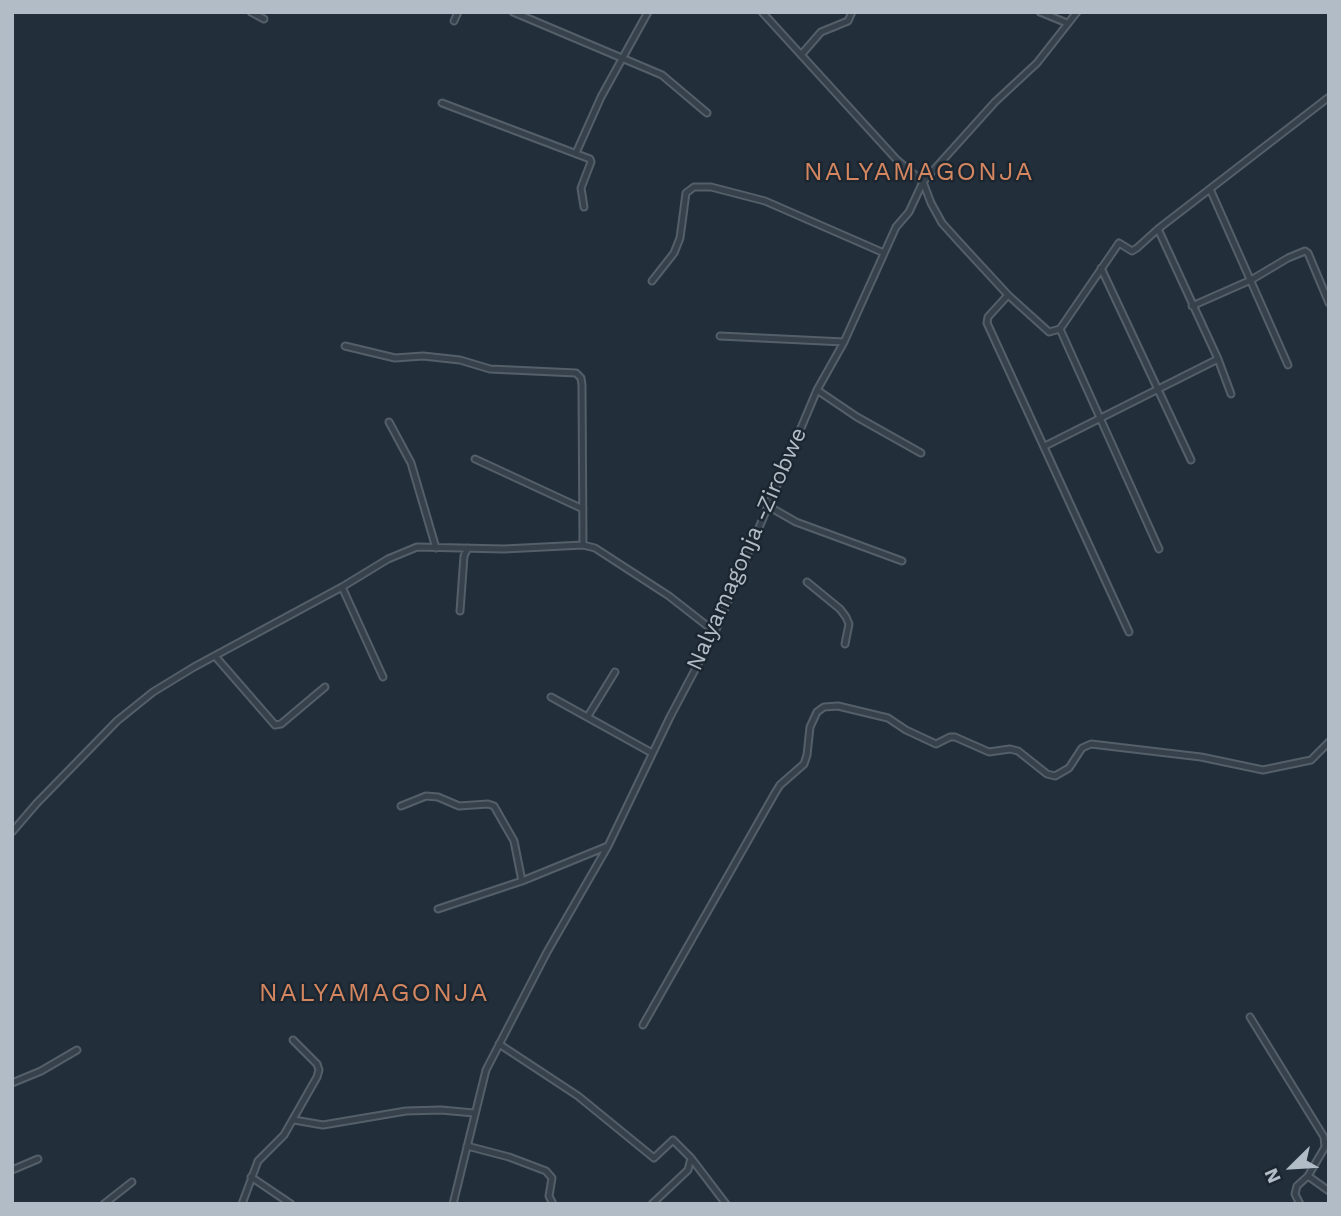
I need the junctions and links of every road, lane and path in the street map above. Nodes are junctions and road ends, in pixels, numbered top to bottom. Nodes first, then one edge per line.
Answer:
1 (251, 12) edge
2 (458, 12) edge
3 (513, 12) edge
4 (648, 12) edge
5 (762, 12) edge
6 (852, 12) edge
7 (1040, 12) edge
8 (1077, 12) edge
9 (264, 19) dead end
10 (454, 21) dead end
11 (1067, 23) junction
12 (801, 55) junction
13 (621, 60) junction
14 (1329, 97) edge
15 (442, 103) dead end
16 (708, 113) dead end
17 (576, 153) junction
18 (923, 183) junction
19 (1210, 189) junction
20 (584, 207) dead end
21 (1158, 229) junction
22 (884, 253) junction
23 (1101, 268) junction
24 (1251, 280) junction
25 (652, 281) dead end
26 (1008, 295) junction
27 (1329, 303) edge
28 (1192, 306) junction
29 (1060, 329) junction
30 (720, 336) dead end
31 (844, 341) junction
32 (345, 346) dead end
33 (1218, 359) junction
34 (1288, 365) dead end
35 (817, 390) junction
36 (1159, 390) junction
37 (1231, 394) dead end
38 (1101, 417) junction
39 (389, 422) dead end
40 (1045, 446) junction
41 (921, 453) dead end
42 (475, 459) dead end
43 (1191, 460) dead end
44 (768, 506) junction
45 (583, 509) junction
46 (583, 545) junction
47 (436, 548) junction
48 (468, 548) junction
49 (1159, 549) dead end
50 (902, 561) dead end
51 (807, 582) dead end
52 (342, 587) junction
53 (460, 611) dead end
54 (715, 632) junction
55 (1129, 632) dead end
56 (845, 644) dead end
57 (215, 656) junction
58 (615, 672) dead end
59 (383, 677) dead end
60 (325, 687) dead end
61 (551, 696) dead end
62 (588, 716) junction
63 (1329, 742) edge
64 (652, 753) junction
65 (401, 806) dead end
66 (12, 832) edge
67 (608, 846) junction
68 (522, 881) junction
69 (439, 909) dead end
70 (1250, 1017) dead end
71 (643, 1025) dead end
72 (293, 1040) dead end
73 (499, 1044) junction
74 (77, 1050) dead end
75 (12, 1083) edge
76 (474, 1113) junction
77 (293, 1120) junction
78 (467, 1146) junction
79 (38, 1158) dead end
80 (691, 1158) junction
81 (12, 1170) edge
82 (1308, 1176) junction
83 (251, 1177) junction
84 (132, 1182) dead end
85 (1329, 1191) edge
86 (104, 1204) edge
87 (242, 1204) edge
88 (291, 1204) edge
89 (453, 1204) edge
90 (553, 1204) edge
91 (652, 1204) edge
92 (726, 1204) edge
93 (1300, 1204) edge

1 - 9 street
2 - 10 street
3 - 13 street
4 - 13 street
5 - 12 street
6 - 12 street
7 - 11 street
8 - 11 street, Nalyamagonja -Zirobwe
11 - 18 street, Nalyamagonja -Zirobwe
12 - 18 street
13 - 16 street
13 - 17 street
14 - 19 street
15 - 17 street
17 - 20 street
18 - 22 street, Nalyamagonja -Zirobwe
18 - 26 street
19 - 21 street
19 - 24 street
21 - 23 street
21 - 28 street
22 - 25 street
22 - 31 street, Nalyamagonja -Zirobwe
23 - 29 street
23 - 36 street
24 - 27 street
24 - 28 street
24 - 34 street
26 - 29 street
26 - 40 street
28 - 33 street
29 - 38 street
30 - 31 street
31 - 35 street, Nalyamagonja -Zirobwe
32 - 45 street
33 - 36 street
33 - 37 street
35 - 41 street
35 - 44 street, Nalyamagonja -Zirobwe
36 - 38 street
36 - 43 street
38 - 40 street
38 - 49 street
39 - 47 street
40 - 55 street
42 - 45 street
44 - 50 street
44 - 54 street, Nalyamagonja -Zirobwe
45 - 46 street
46 - 48 street
46 - 54 street
47 - 48 street
47 - 52 street
48 - 53 street
51 - 56 street
52 - 57 street
52 - 59 street
54 - 64 street, Nalyamagonja -Zirobwe
57 - 60 street
57 - 66 street
58 - 62 street
61 - 62 street
62 - 64 street
63 - 71 street
64 - 67 street, Nalyamagonja -Zirobwe
65 - 68 street
67 - 68 street
67 - 73 street, Nalyamagonja -Zirobwe
68 - 69 street
70 - 82 street
72 - 77 street
73 - 76 street, Nalyamagonja -Zirobwe
73 - 80 street
74 - 75 street
76 - 77 street
76 - 78 street, Nalyamagonja -Zirobwe
77 - 83 street
78 - 89 street, Nalyamagonja -Zirobwe
78 - 90 street
79 - 81 street
80 - 91 street
80 - 92 street
82 - 85 street
82 - 93 street
83 - 87 street
83 - 88 street
84 - 86 street

